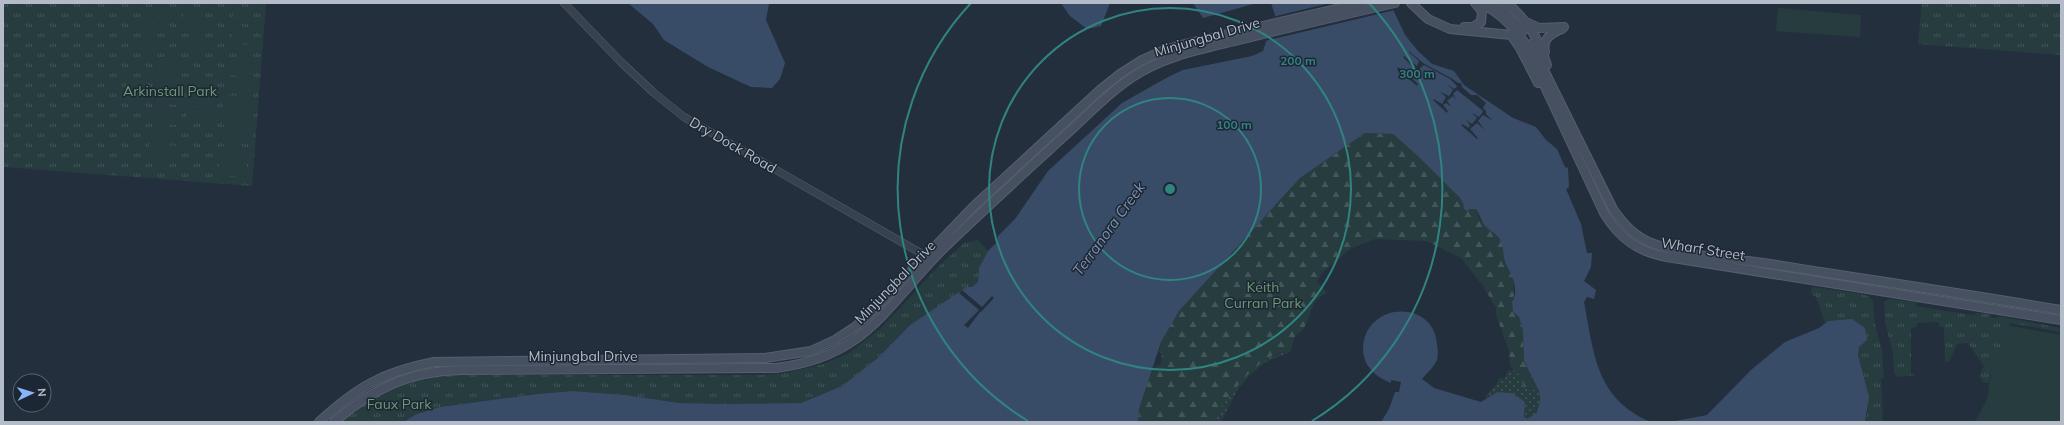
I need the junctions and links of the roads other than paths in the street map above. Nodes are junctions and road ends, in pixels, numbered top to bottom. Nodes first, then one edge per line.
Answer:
1 (564, 3) edge
2 (1341, 3) edge
3 (1362, 3) edge
4 (1395, 3) edge
5 (1411, 3) edge
6 (1416, 3) edge
7 (1474, 3) edge
8 (1479, 3) edge
9 (1493, 3) edge
10 (1506, 3) edge
11 (1523, 18) junction
12 (1248, 34) junction
13 (1546, 61) junction
14 (1556, 93) junction
15 (1557, 114) junction
16 (929, 257) junction
17 (2061, 310) edge
18 (2061, 320) edge
19 (319, 422) edge
20 (334, 422) edge

1 - 16 street, Dry Dock Road
2 - 12 main road
3 - 12 main road, Minjungbal Drive
4 - 12 main road, Minjungbal Drive
5 - 15 main road
6 - 7 main road
8 - 15 main road, Wharf Street
9 - 14 main road, Wharf Street
10 - 11 main road
11 - 13 main road
11 - 13 main road
12 - 16 main road, Minjungbal Drive
13 - 14 main road
14 - 17 main road, Wharf Street
15 - 18 main road, Wharf Street
16 - 19 main road, Minjungbal Drive
16 - 20 main road, Minjungbal Drive

